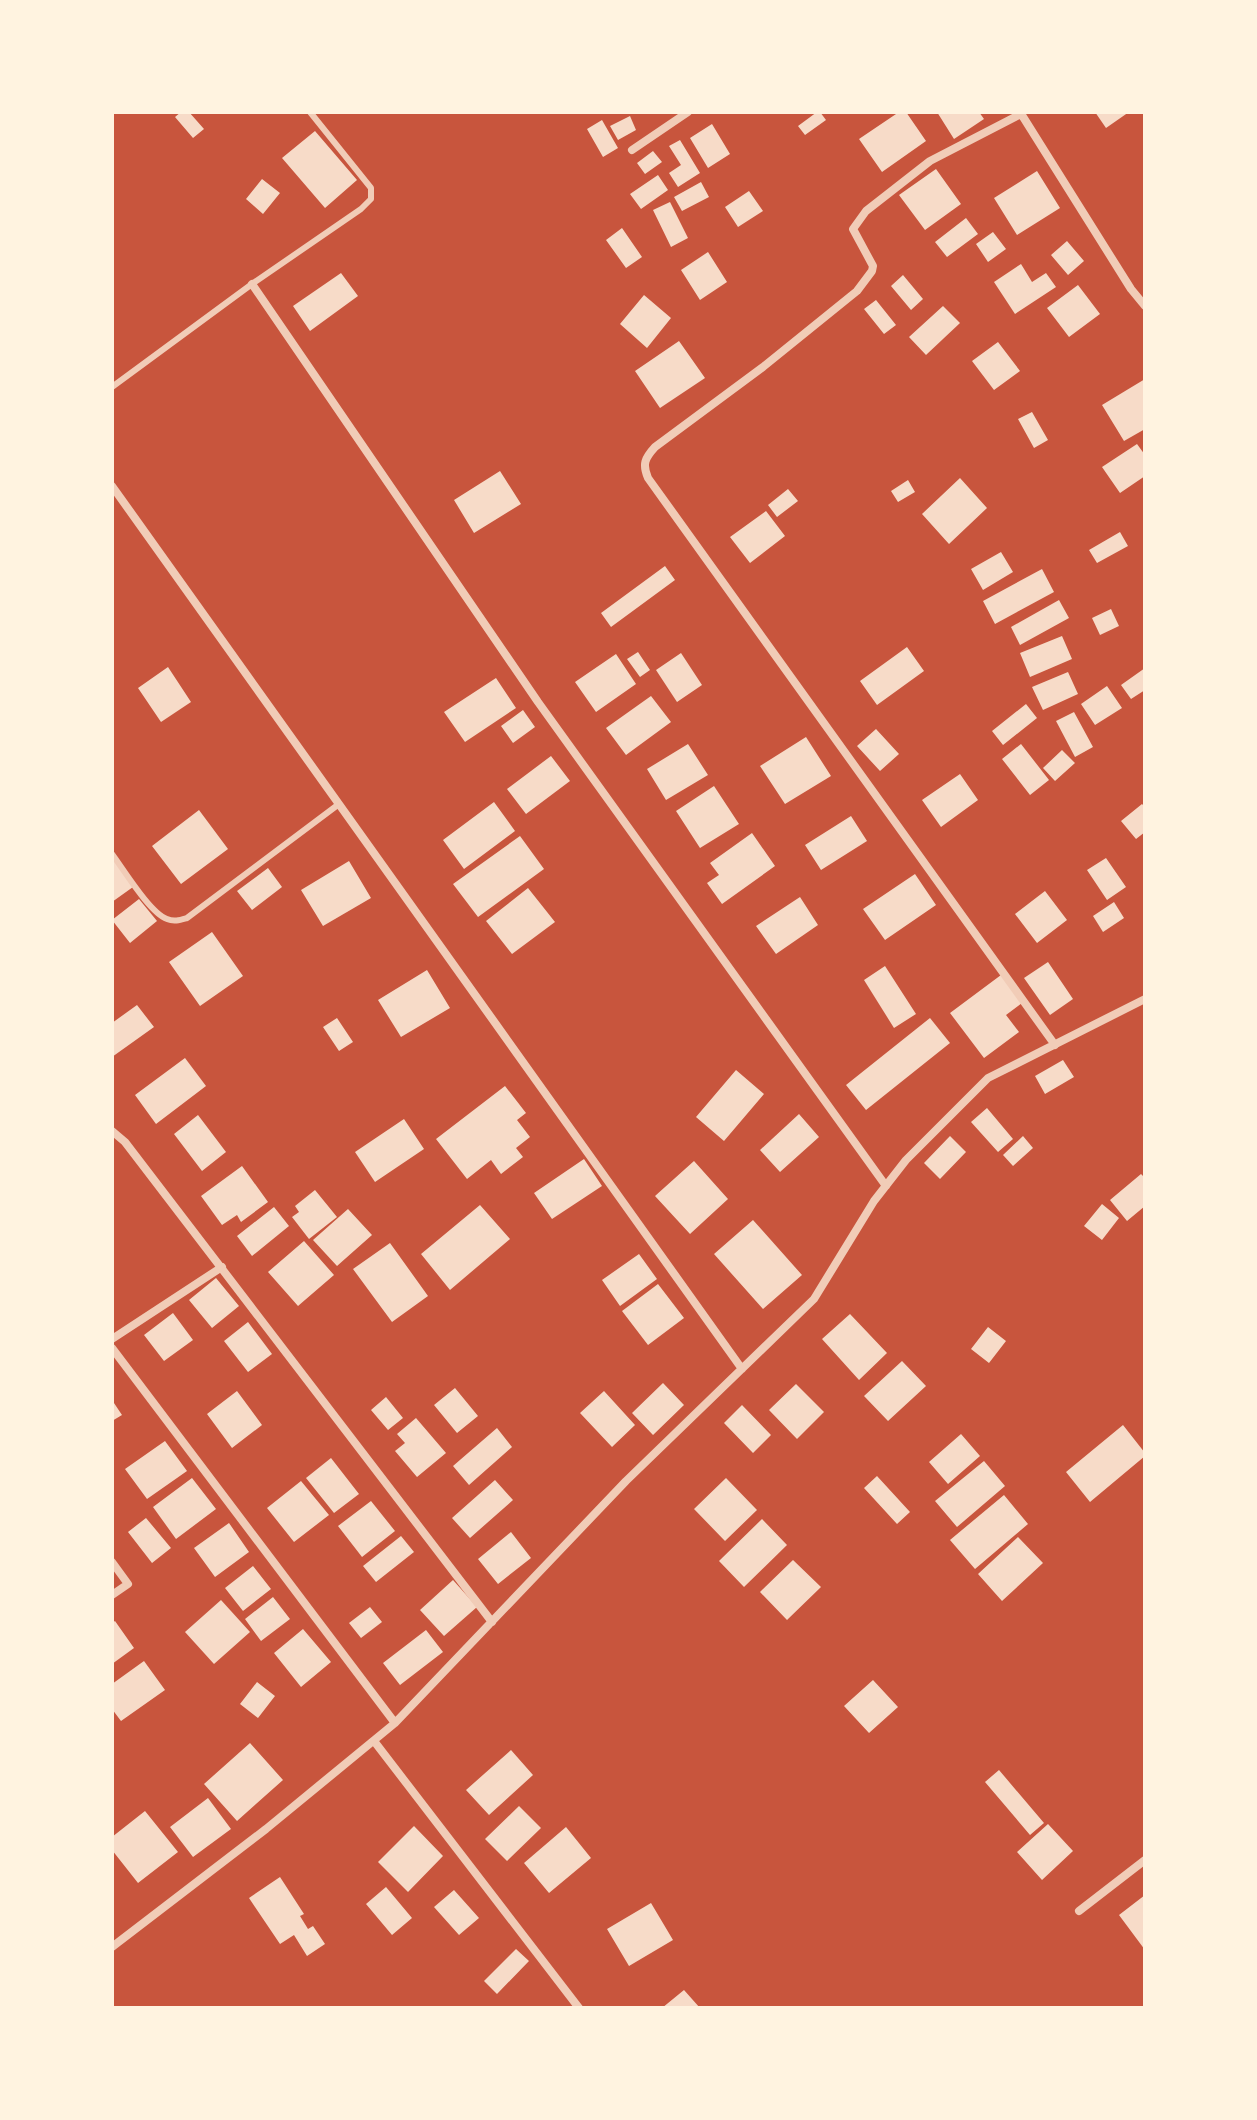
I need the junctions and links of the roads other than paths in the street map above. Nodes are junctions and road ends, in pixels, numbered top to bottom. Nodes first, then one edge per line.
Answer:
1 (310, 112) edge
2 (688, 112) edge
3 (1020, 113) edge
4 (632, 150) dead end
5 (252, 284) junction
6 (1145, 306) edge
7 (112, 387) edge
8 (112, 486) edge
9 (339, 804) junction
10 (112, 854) edge
11 (1145, 999) edge
12 (1055, 1045) junction
13 (112, 1131) edge
14 (886, 1186) junction
15 (222, 1267) junction
16 (112, 1339) edge
17 (112, 1348) edge
18 (742, 1369) junction
19 (112, 1562) edge
20 (112, 1595) edge
21 (492, 1622) junction
22 (395, 1723) junction
23 (374, 1741) junction
24 (1145, 1860) edge
25 (1079, 1911) dead end
26 (112, 1947) edge
27 (579, 2008) edge

1 - 5 lane
2 - 4 street
3 - 6 street
3 - 12 street
5 - 7 lane
5 - 14 street
8 - 9 street
9 - 10 lane
9 - 18 street
11 - 12 street
12 - 14 street
13 - 15 street
14 - 18 street
15 - 16 street
15 - 21 street
17 - 22 street
18 - 21 street
19 - 20 street
21 - 22 street
22 - 23 street
23 - 26 street
23 - 27 street
24 - 25 street

